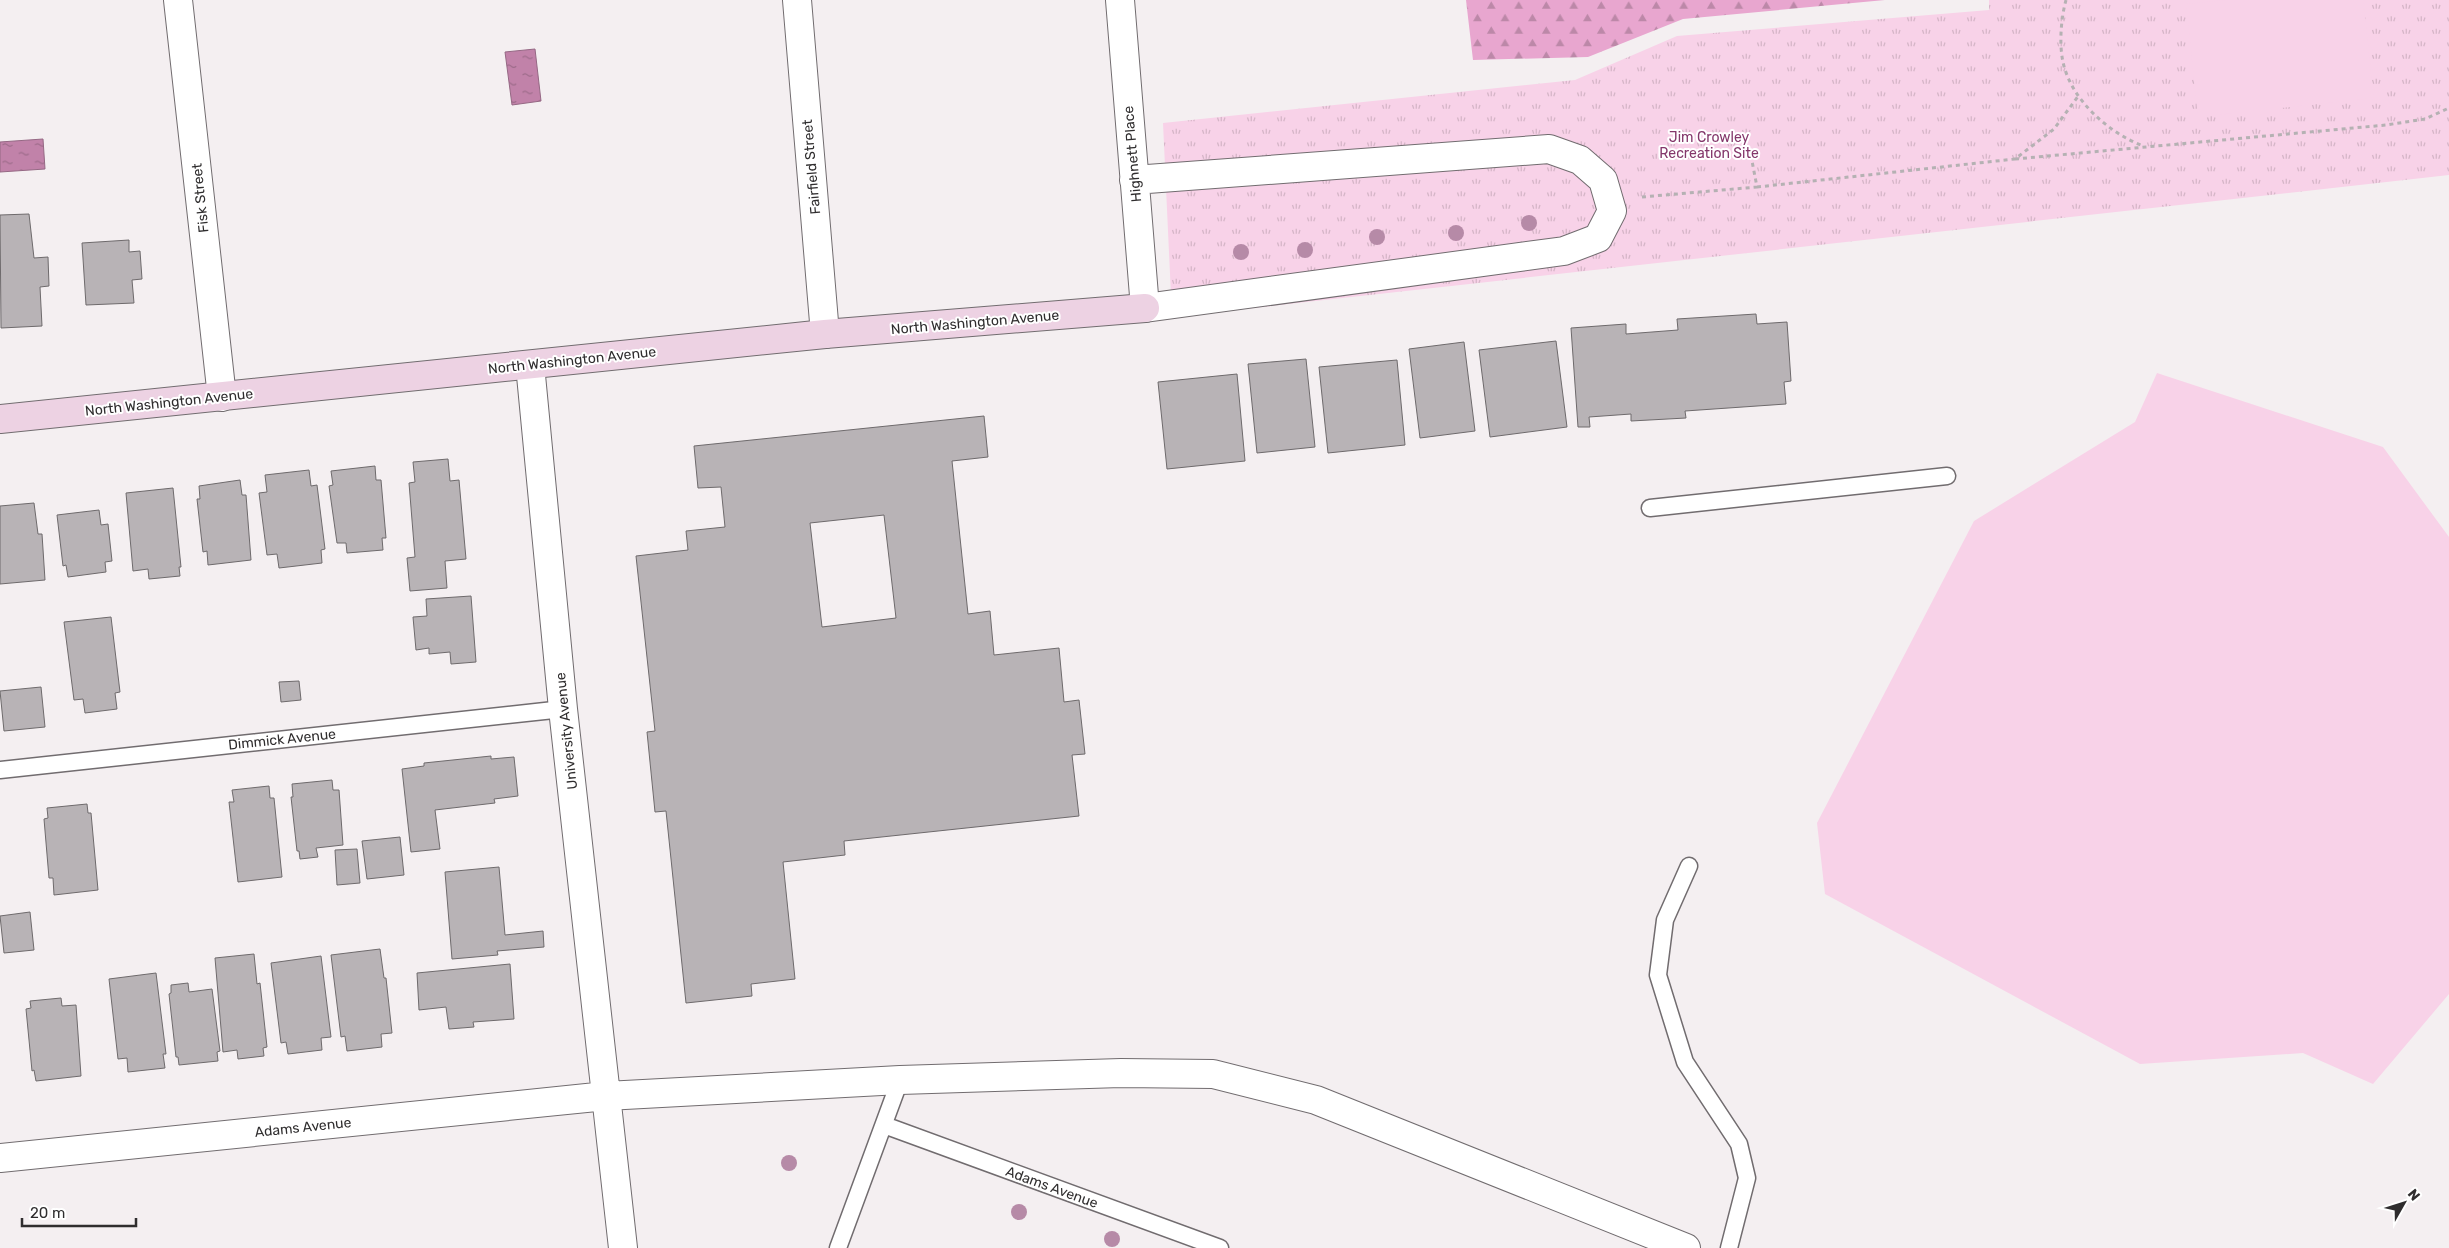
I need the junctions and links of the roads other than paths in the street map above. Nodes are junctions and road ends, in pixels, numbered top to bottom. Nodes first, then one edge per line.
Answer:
1 (178, 0) edge
2 (796, 0) edge
3 (1120, 0) edge
4 (1134, 180) junction
5 (1145, 308) junction
6 (826, 334) junction
7 (530, 365) junction
8 (222, 397) junction
9 (0, 419) edge
10 (1947, 476) dead end
11 (1650, 508) dead end
12 (563, 709) junction
13 (0, 770) edge
14 (1690, 866) dead end
15 (900, 1080) junction
16 (606, 1096) junction
17 (884, 1125) junction
18 (0, 1158) edge
19 (623, 1248) edge
20 (838, 1248) edge
21 (1220, 1248) edge
22 (1686, 1248) edge
23 (1729, 1248) edge

1 - 8 street, Fisk Street
2 - 6 street, Fairfield Street
3 - 4 street, Highnett Place
4 - 5 street, Highnett Place
4 - 5 street
5 - 6 street, North Washington Avenue
6 - 7 street, North Washington Avenue
7 - 8 street, North Washington Avenue
7 - 12 street, University Avenue
8 - 9 street, North Washington Avenue
10 - 11 lane
12 - 13 lane, Dimmick Avenue
12 - 16 street, University Avenue
14 - 23 lane
15 - 16 street, Adams Avenue
15 - 17 lane
15 - 22 street, Adams Avenue
16 - 18 street, Adams Avenue
16 - 19 street, University Avenue
17 - 20 lane
17 - 21 lane, Adams Avenue

